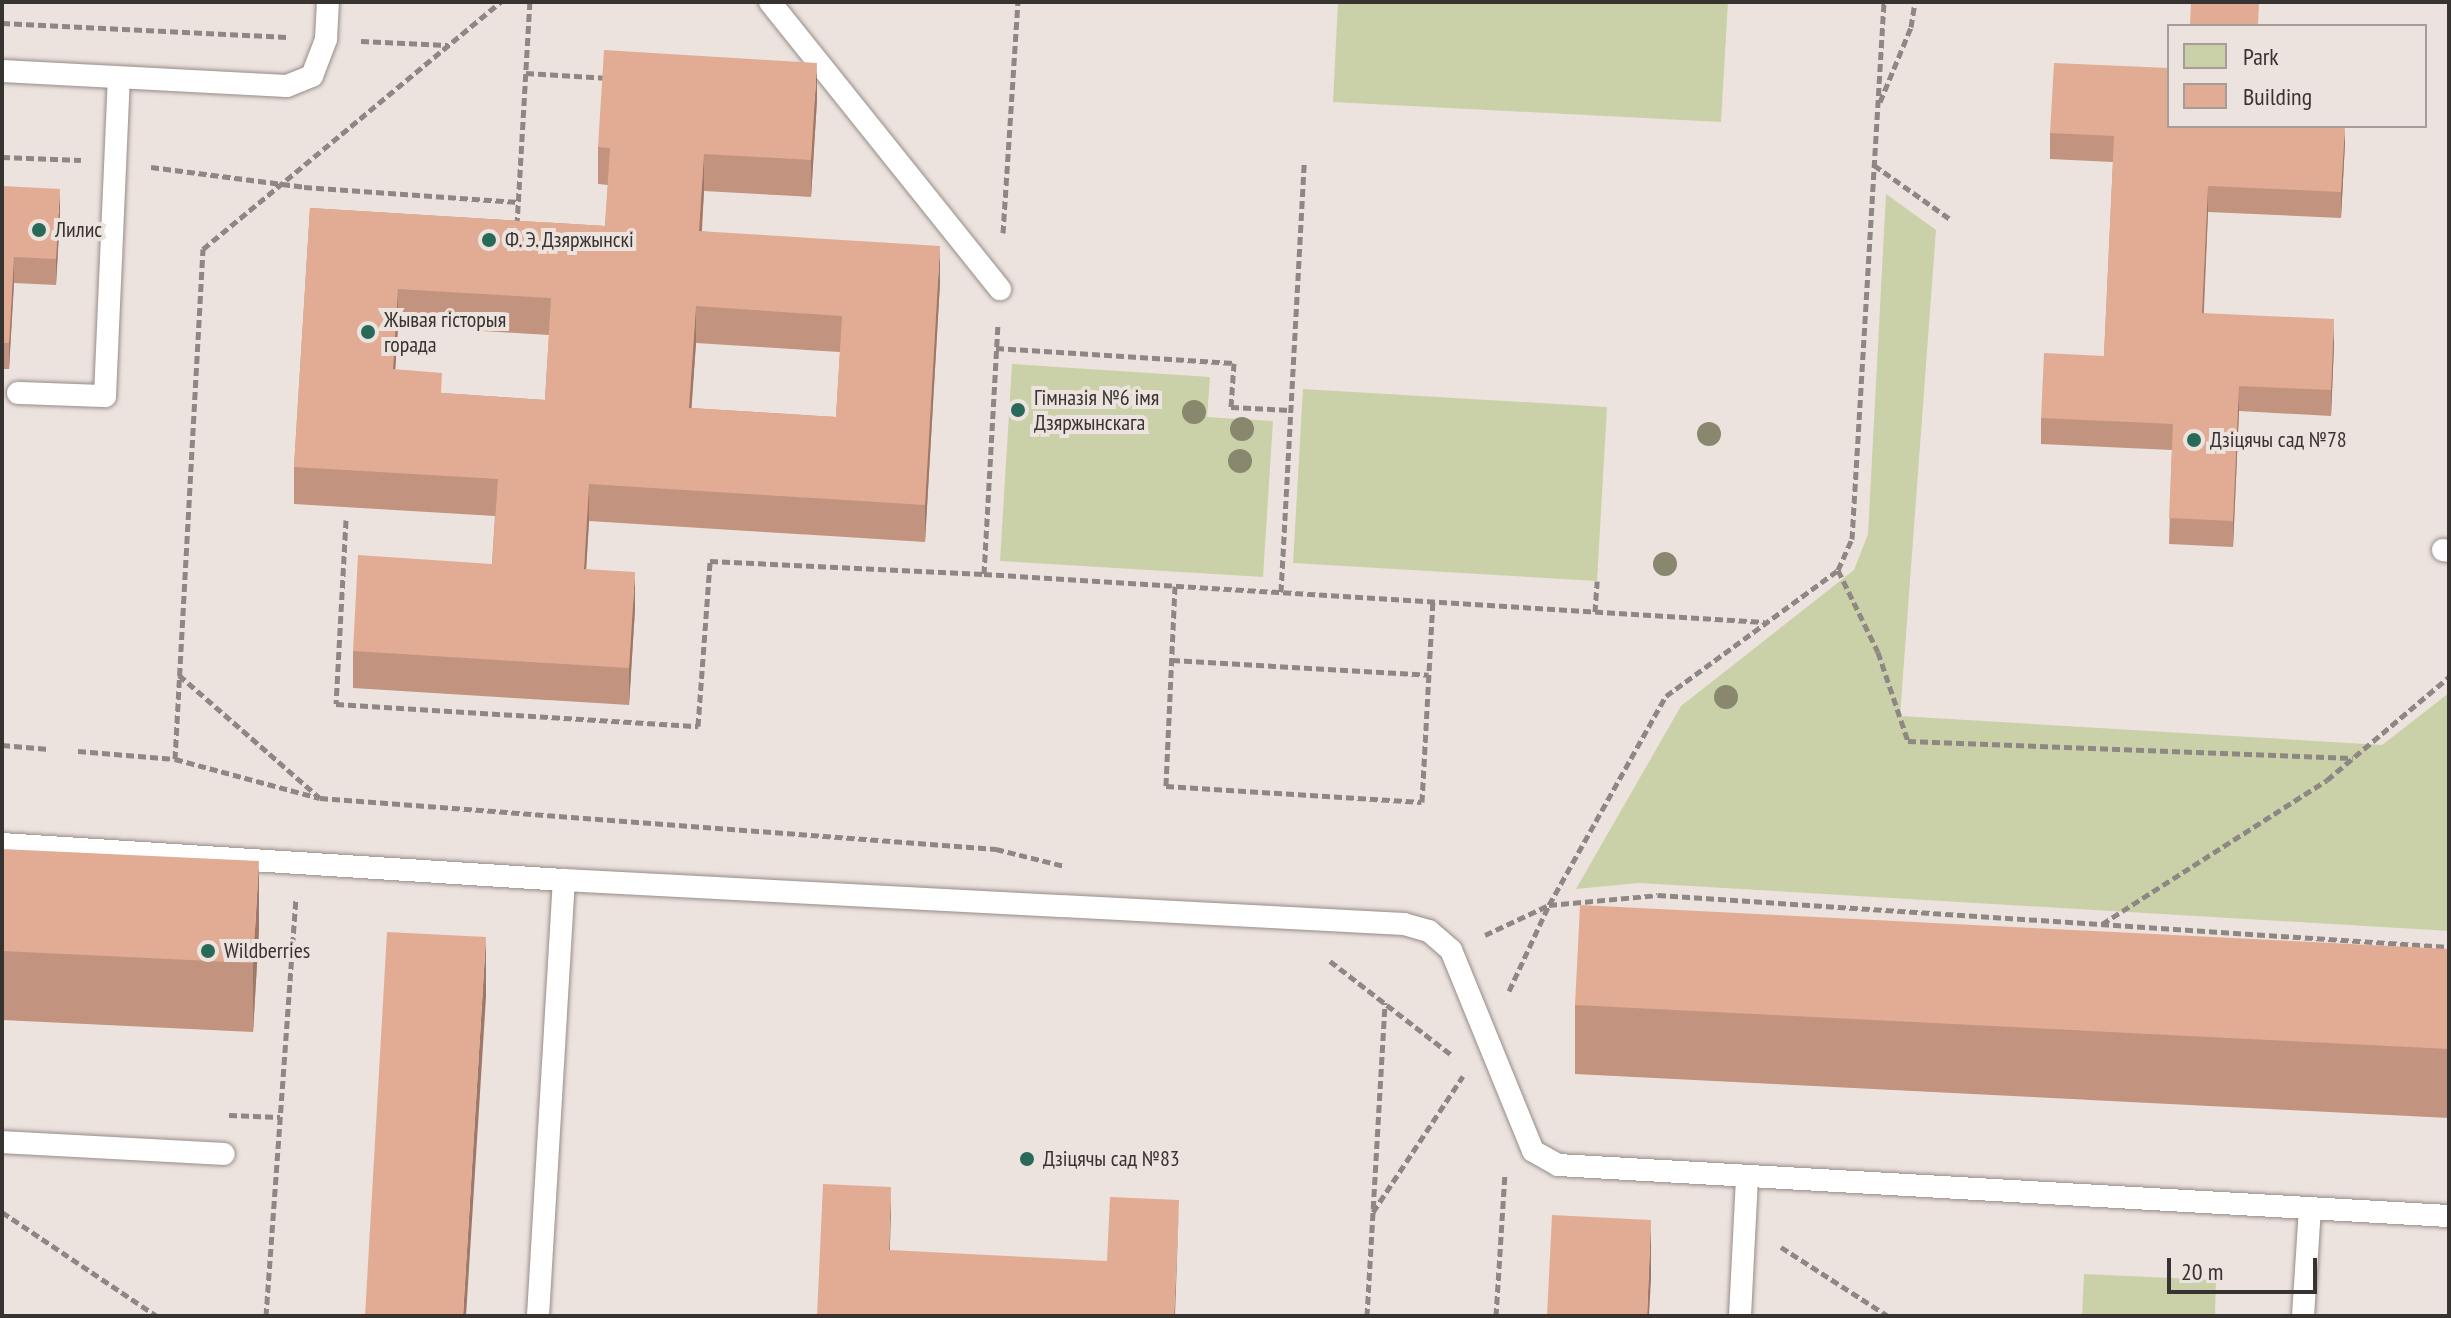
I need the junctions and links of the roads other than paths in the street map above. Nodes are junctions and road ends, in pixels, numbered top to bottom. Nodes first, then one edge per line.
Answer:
1 (328, 2) edge
2 (770, 2) edge
3 (2, 71) edge
4 (119, 78) junction
5 (1000, 289) road end
6 (18, 393) dead end
7 (2, 844) edge
8 (564, 880) junction
9 (2, 1142) edge
10 (224, 1154) dead end
11 (1747, 1177) junction
12 (2310, 1208) junction
13 (2449, 1216) edge
14 (538, 1316) edge
15 (1740, 1316) edge
16 (2303, 1316) edge

1 - 4 lane
2 - 5 lane
3 - 4 lane
4 - 6 lane
7 - 8 lane
8 - 11 lane
8 - 14 lane
9 - 10 lane
11 - 12 lane
11 - 15 lane
12 - 13 lane
12 - 16 lane

